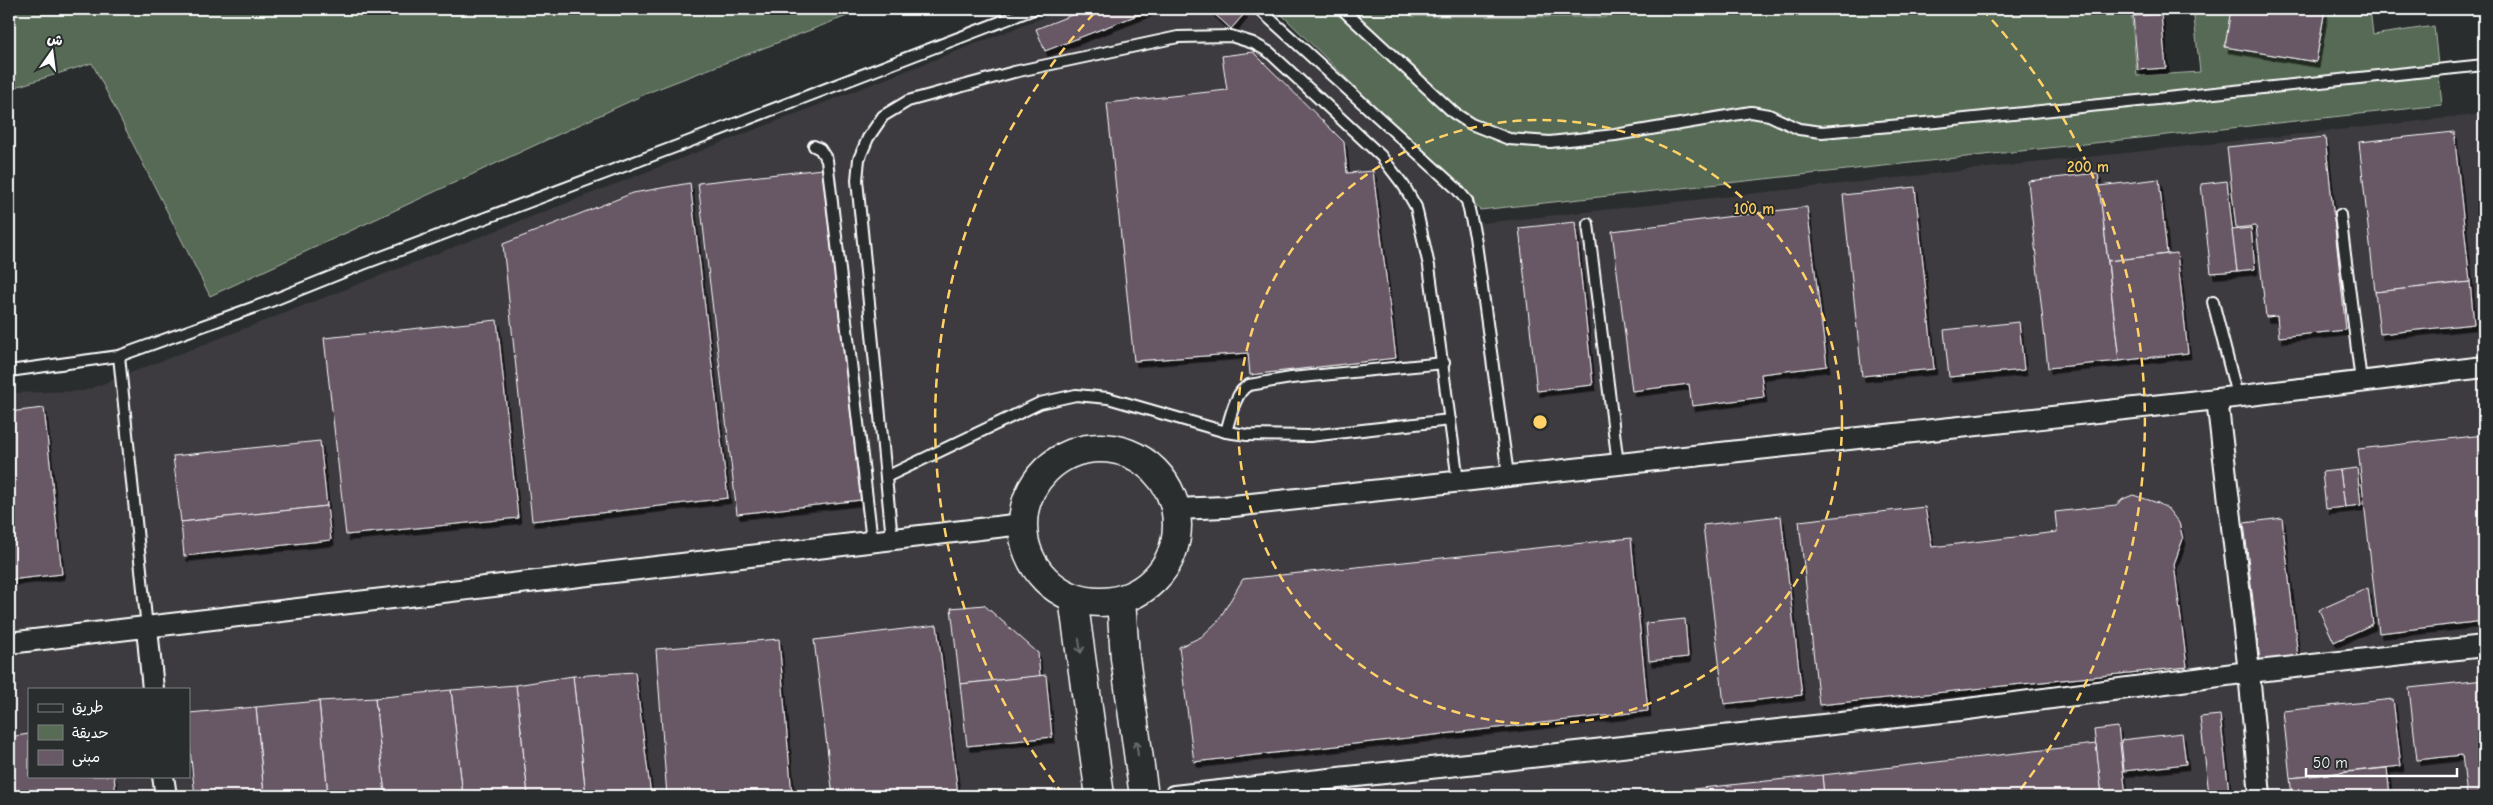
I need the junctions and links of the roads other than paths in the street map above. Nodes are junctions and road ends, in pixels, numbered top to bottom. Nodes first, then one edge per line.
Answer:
1 (1034, 9) edge
2 (1259, 9) edge
3 (1342, 9) edge
4 (2484, 65) edge
5 (814, 146) dead end
6 (2340, 215) dead end
7 (1588, 224) dead end
8 (2213, 302) dead end
9 (118, 356) junction
10 (1444, 363) junction
11 (2484, 367) edge
12 (9, 371) edge
13 (2361, 381) junction
14 (2227, 397) junction
15 (1450, 420) junction
16 (1226, 432) junction
17 (1618, 464) junction
18 (1508, 475) junction
19 (886, 477) junction
20 (1458, 481) junction
21 (1176, 509) junction
22 (1022, 524) junction
23 (892, 539) junction
24 (872, 541) junction
25 (1073, 598) junction
26 (1120, 600) junction
27 (146, 628) junction
28 (9, 643) edge
29 (2484, 646) edge
30 (2249, 672) junction
31 (153, 688) edge
32 (163, 778) edge
33 (166, 796) edge
34 (1100, 796) edge
35 (1144, 796) edge
36 (1174, 796) edge
37 (2260, 796) edge

1 - 9 lane
2 - 18 lane
3 - 4 lane
5 - 24 lane
6 - 13 lane
7 - 17 lane
8 - 14 lane
9 - 12 lane
9 - 27 lane
10 - 15 lane
10 - 16 lane
10 - 19 lane
11 - 13 street
13 - 14 street
14 - 17 street
14 - 30 street
15 - 16 lane
15 - 20 lane
16 - 19 lane
17 - 18 street
18 - 20 street
19 - 23 lane
20 - 21 street
21 - 22 street
21 - 26 street
22 - 23 street
22 - 25 street
23 - 24 street
24 - 27 street
25 - 26 street
25 -> 34 street
35 -> 26 street
27 - 28 street
27 - 31 street
29 - 30 street
30 - 36 street
30 - 37 street
32 - 33 street

